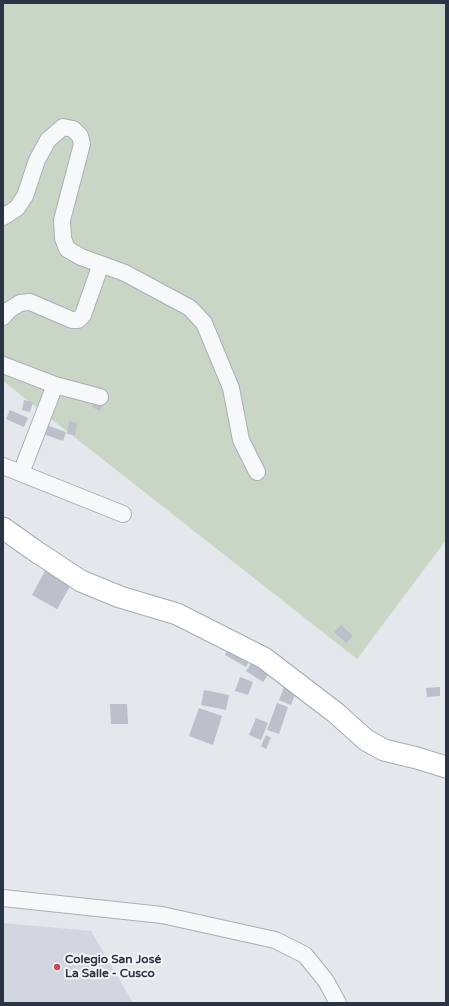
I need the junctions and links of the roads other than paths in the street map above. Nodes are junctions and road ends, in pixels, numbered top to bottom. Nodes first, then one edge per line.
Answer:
1 (3, 217) edge
2 (101, 264) junction
3 (3, 317) edge
4 (3, 365) edge
5 (56, 385) junction
6 (100, 397) dead end
7 (3, 466) edge
8 (257, 472) dead end
9 (21, 473) junction
10 (124, 514) dead end
11 (3, 528) edge
12 (446, 767) edge
13 (3, 898) edge
14 (338, 1003) edge

1 - 2 street
2 - 3 street
2 - 8 street
4 - 5 street
5 - 6 street
5 - 9 street
7 - 9 street
9 - 10 street
11 - 12 main road
13 - 14 street

